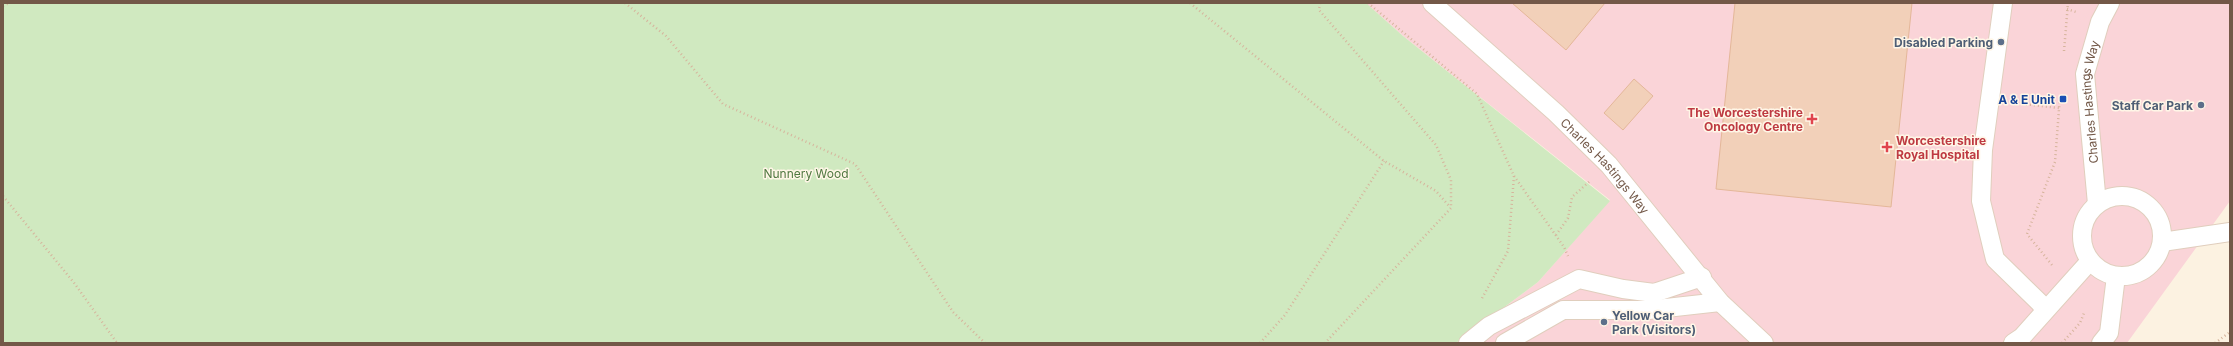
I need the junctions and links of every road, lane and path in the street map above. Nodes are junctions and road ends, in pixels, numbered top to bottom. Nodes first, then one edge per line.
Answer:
1 (10, 3) edge
2 (625, 3) edge
3 (1190, 3) edge
4 (1320, 3) edge
5 (1368, 3) edge
6 (1432, 3) edge
7 (2002, 3) edge
8 (2068, 3) edge
9 (2110, 3) edge
10 (3, 6) edge
11 (2063, 55) dead end
12 (2060, 93) dead end
13 (1989, 100) junction
14 (2059, 108) junction
15 (1384, 161) junction
16 (1609, 165) junction
17 (1514, 176) junction
18 (3, 196) edge
19 (2097, 204) junction
20 (1451, 208) junction
21 (2230, 232) edge
22 (1556, 235) junction
23 (2162, 242) junction
24 (2090, 261) junction
25 (2116, 276) junction
26 (1702, 277) junction
27 (1579, 279) junction
28 (2069, 285) junction
29 (1720, 302) junction
30 (2046, 309) junction
31 (1494, 323) junction
32 (2230, 332) edge
33 (117, 343) edge
34 (985, 343) edge
35 (1260, 343) edge
36 (1325, 343) edge
37 (1468, 343) edge
38 (1505, 343) edge
39 (1764, 343) edge
40 (2013, 343) edge
41 (2101, 343) edge
42 (2215, 343) edge

1 - 10 path
2 - 34 path
3 - 15 path
4 - 20 path
5 - 17 path
6 - 16 lane, Charles Hastings Way
7 - 13 lane
8 - 11 path
9 - 19 lane, Charles Hastings Way
12 - 14 path
13 - 14 path
13 - 30 lane
14 - 28 path
15 - 20 path
15 - 35 path
16 - 22 path
16 - 26 lane, Charles Hastings Way
17 - 22 path
17 - 31 path
18 - 33 path
19 - 23 lane
19 - 24 lane
20 - 36 path
21 - 23 lane
22 - 27 path
23 - 25 lane
24 - 25 lane
24 - 28 lane
25 - 41 lane
26 - 27 lane
26 - 29 lane, Charles Hastings Way
27 - 31 lane
28 - 30 lane
29 - 38 lane
29 - 39 lane, Charles Hastings Way
30 - 40 lane
31 - 37 lane
32 - 42 path

